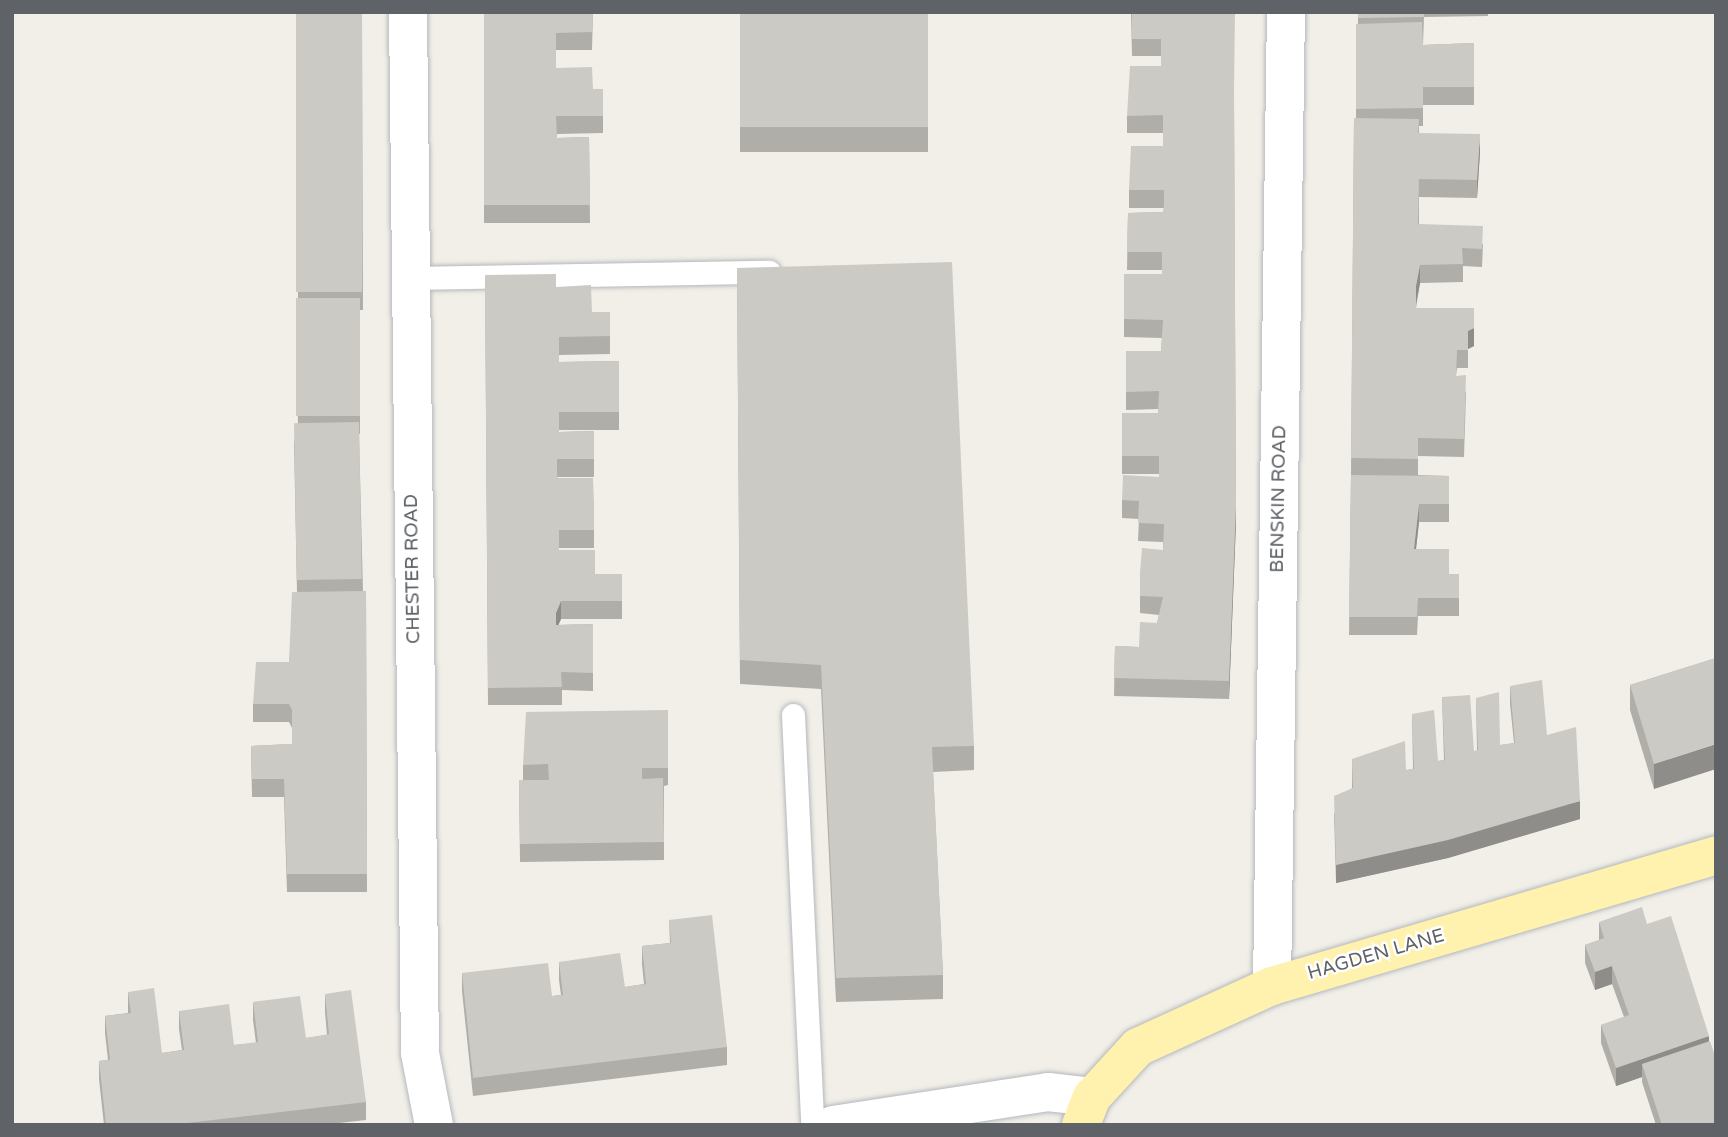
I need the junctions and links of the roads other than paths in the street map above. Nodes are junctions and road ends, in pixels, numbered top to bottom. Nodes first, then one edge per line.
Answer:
1 (408, 12) edge
2 (1286, 12) edge
3 (790, 271) edge
4 (408, 278) junction
5 (793, 715) dead end
6 (1716, 855) edge
7 (1272, 986) junction
8 (1087, 1111) edge
9 (434, 1125) edge
10 (812, 1125) edge
11 (834, 1125) edge

1 - 4 street, CHESTER ROAD
2 - 7 street, BENSKIN ROAD
3 - 4 lane
4 - 9 street, CHESTER ROAD
5 - 10 lane
6 - 7 main road, HAGDEN LANE
7 - 8 main road, HAGDEN LANE
8 - 11 street

